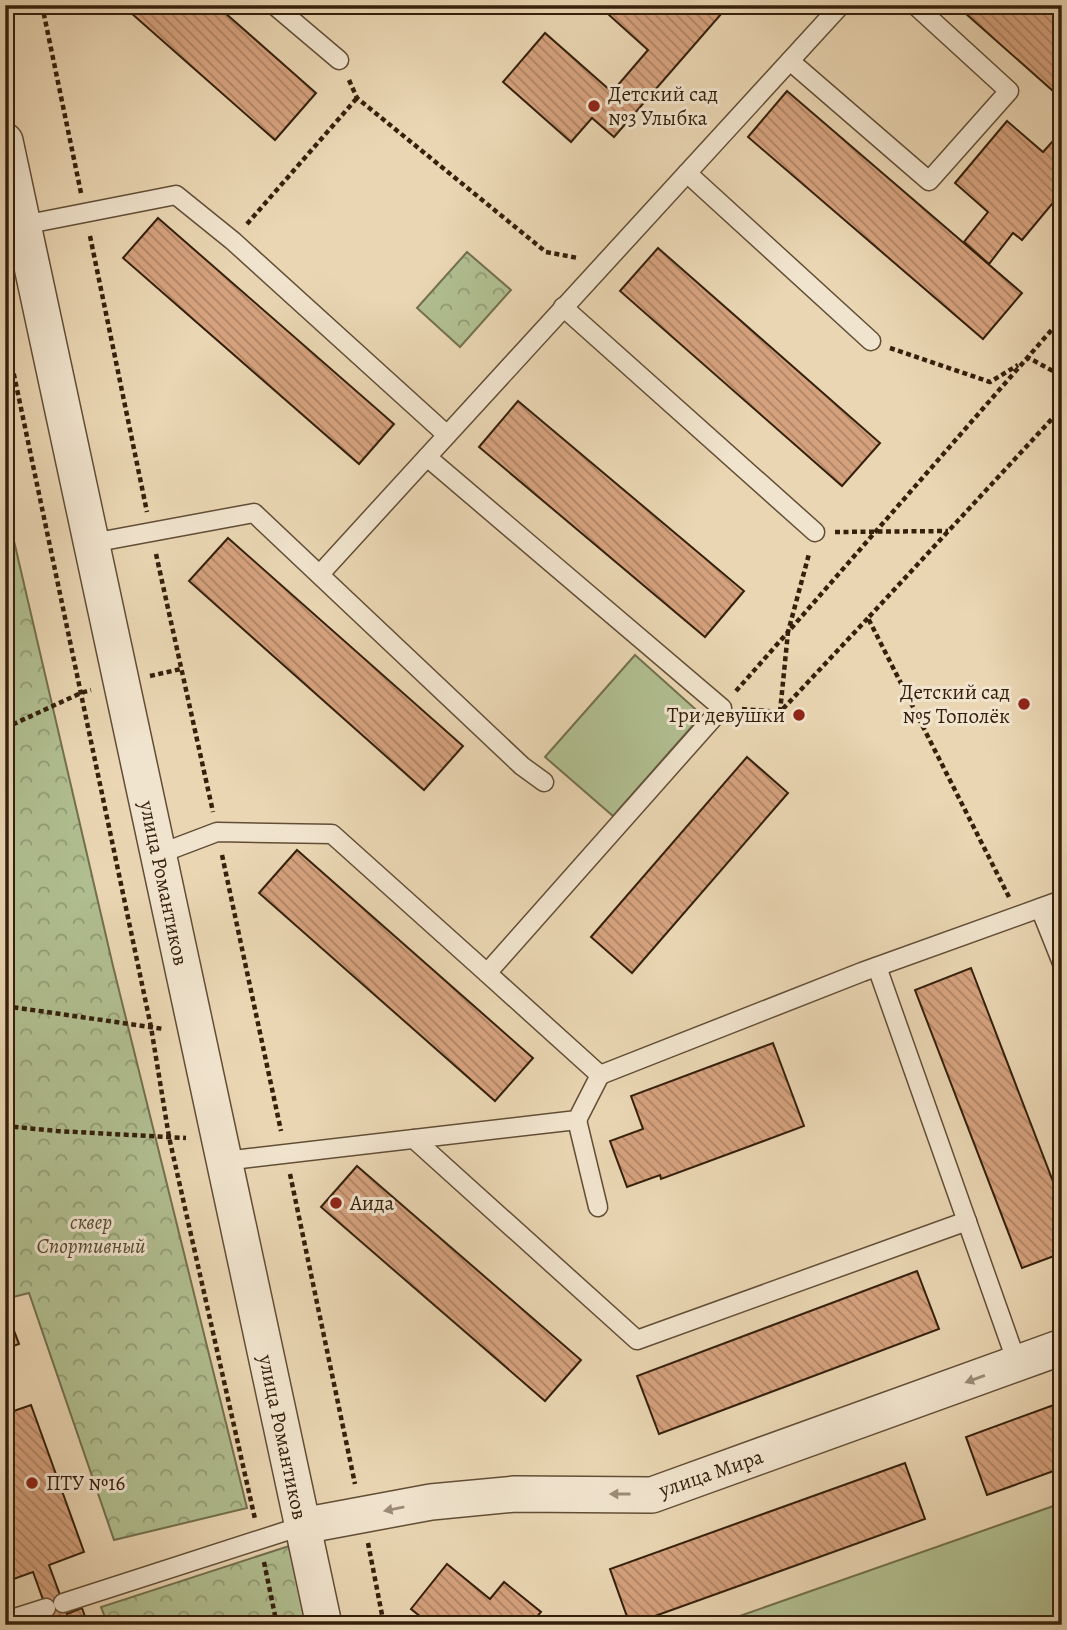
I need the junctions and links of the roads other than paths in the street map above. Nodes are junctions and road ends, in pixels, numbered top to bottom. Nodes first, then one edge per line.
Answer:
1 (274, 5) edge
2 (841, 5) edge
3 (915, 5) edge
4 (339, 61) road end
5 (789, 61) junction
6 (6, 149) edge
7 (687, 173) junction
8 (23, 225) junction
9 (563, 307) junction
10 (871, 341) road end
11 (447, 435) junction
12 (427, 457) junction
13 (815, 532) road end
14 (92, 543) junction
15 (320, 574) junction
16 (544, 782) dead end
17 (159, 854) junction
18 (1062, 900) edge
19 (1040, 908) junction
20 (1062, 962) edge
21 (877, 967) junction
22 (487, 973) junction
23 (600, 1075) junction
24 (577, 1120) junction
25 (414, 1139) junction
26 (221, 1151) junction
27 (598, 1207) dead end
28 (967, 1221) junction
29 (1062, 1347) edge
30 (1017, 1363) junction
31 (302, 1526) junction
32 (5, 1621) edge
33 (324, 1625) edge

1 - 4 lane
2 - 5 lane
3 - 5 lane
5 - 7 lane
6 - 8 street, улица Романтиков
7 - 9 lane
7 - 10 lane
8 - 11 lane
8 - 14 street, улица Романтиков
9 - 11 lane
9 - 13 lane
11 - 12 lane
12 - 15 lane
12 - 22 lane
14 - 15 lane
14 - 17 street, улица Романтиков
15 - 16 lane
17 - 22 lane
17 - 26 street, улица Романтиков
18 - 19 lane
19 - 20 lane
19 - 21 lane
21 - 23 lane
21 - 28 lane
22 - 23 lane
23 - 24 lane
24 - 25 lane
24 - 27 lane
25 - 26 lane
25 - 28 lane
26 - 31 street, улица Романтиков
28 - 30 lane
29 - 30 street, улица Мира
30 -> 31 street, улица Мира
31 - 32 lane
31 - 33 street, улица Романтиков

